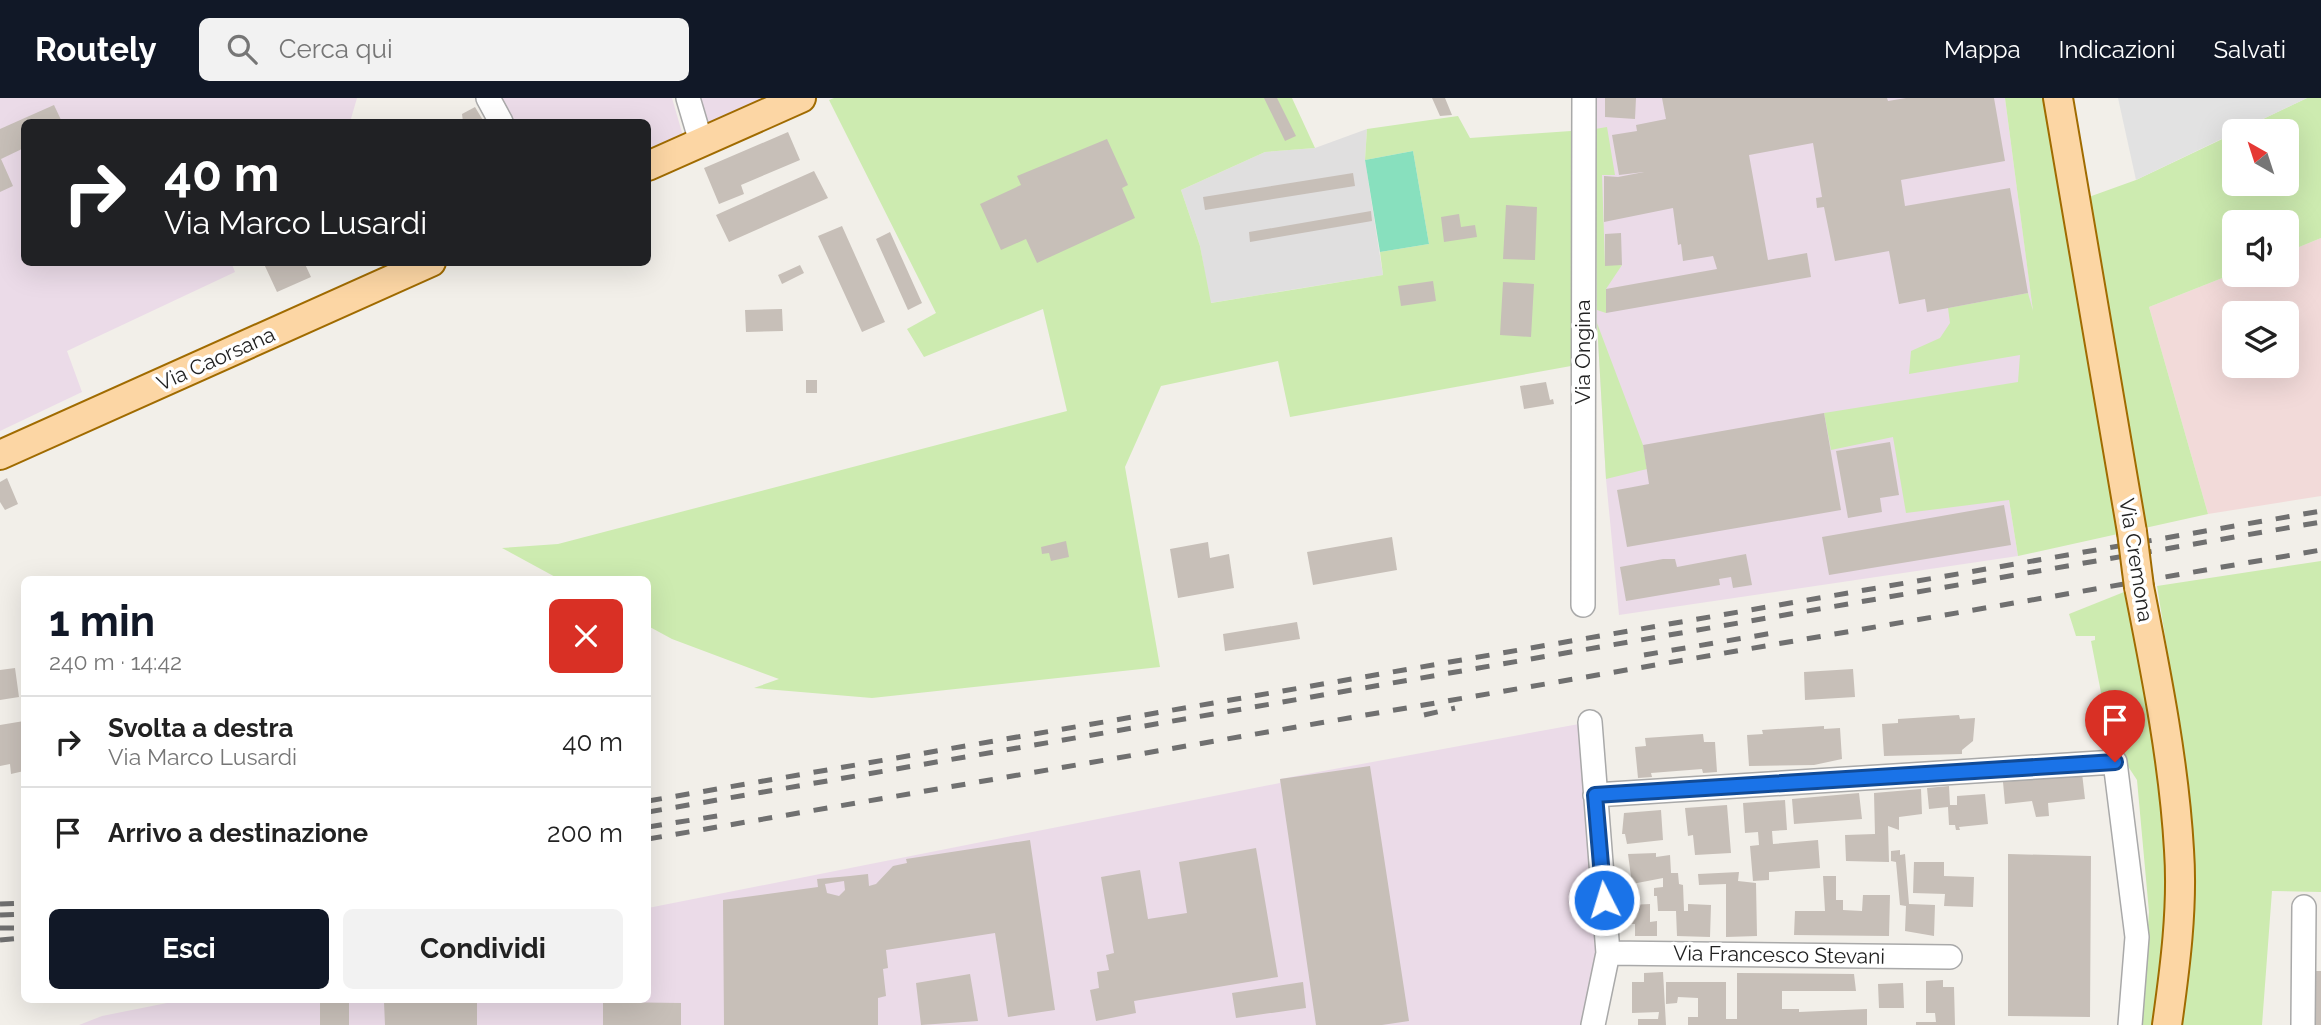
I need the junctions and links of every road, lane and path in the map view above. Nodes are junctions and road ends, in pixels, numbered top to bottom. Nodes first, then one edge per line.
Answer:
1 (488, 98) edge
2 (688, 98) edge
3 (801, 98) edge
4 (1584, 98) edge
5 (2058, 98) edge
6 (499, 119) edge
7 (701, 142) junction
8 (651, 165) edge
9 (422, 266) edge
10 (0, 455) edge
11 (1583, 605) dead end
12 (1590, 722) dead end
13 (1595, 795) junction
14 (2304, 906) dead end
15 (1608, 953) junction
16 (1950, 957) dead end
17 (1593, 1025) edge
18 (2130, 1025) edge
19 (2167, 1025) edge
20 (2302, 1025) edge

1 - 6 street
2 - 7 street
3 - 7 main road
4 - 11 street, Via Ongina
5 - 19 main road, Via Cremona, bridge
7 - 8 main road
9 - 10 main road, Via Caorsana
12 - 13 street
13 - 15 street
13 - 18 street
14 - 20 street
15 - 16 street, Via Francesco Stevani
15 - 17 street

